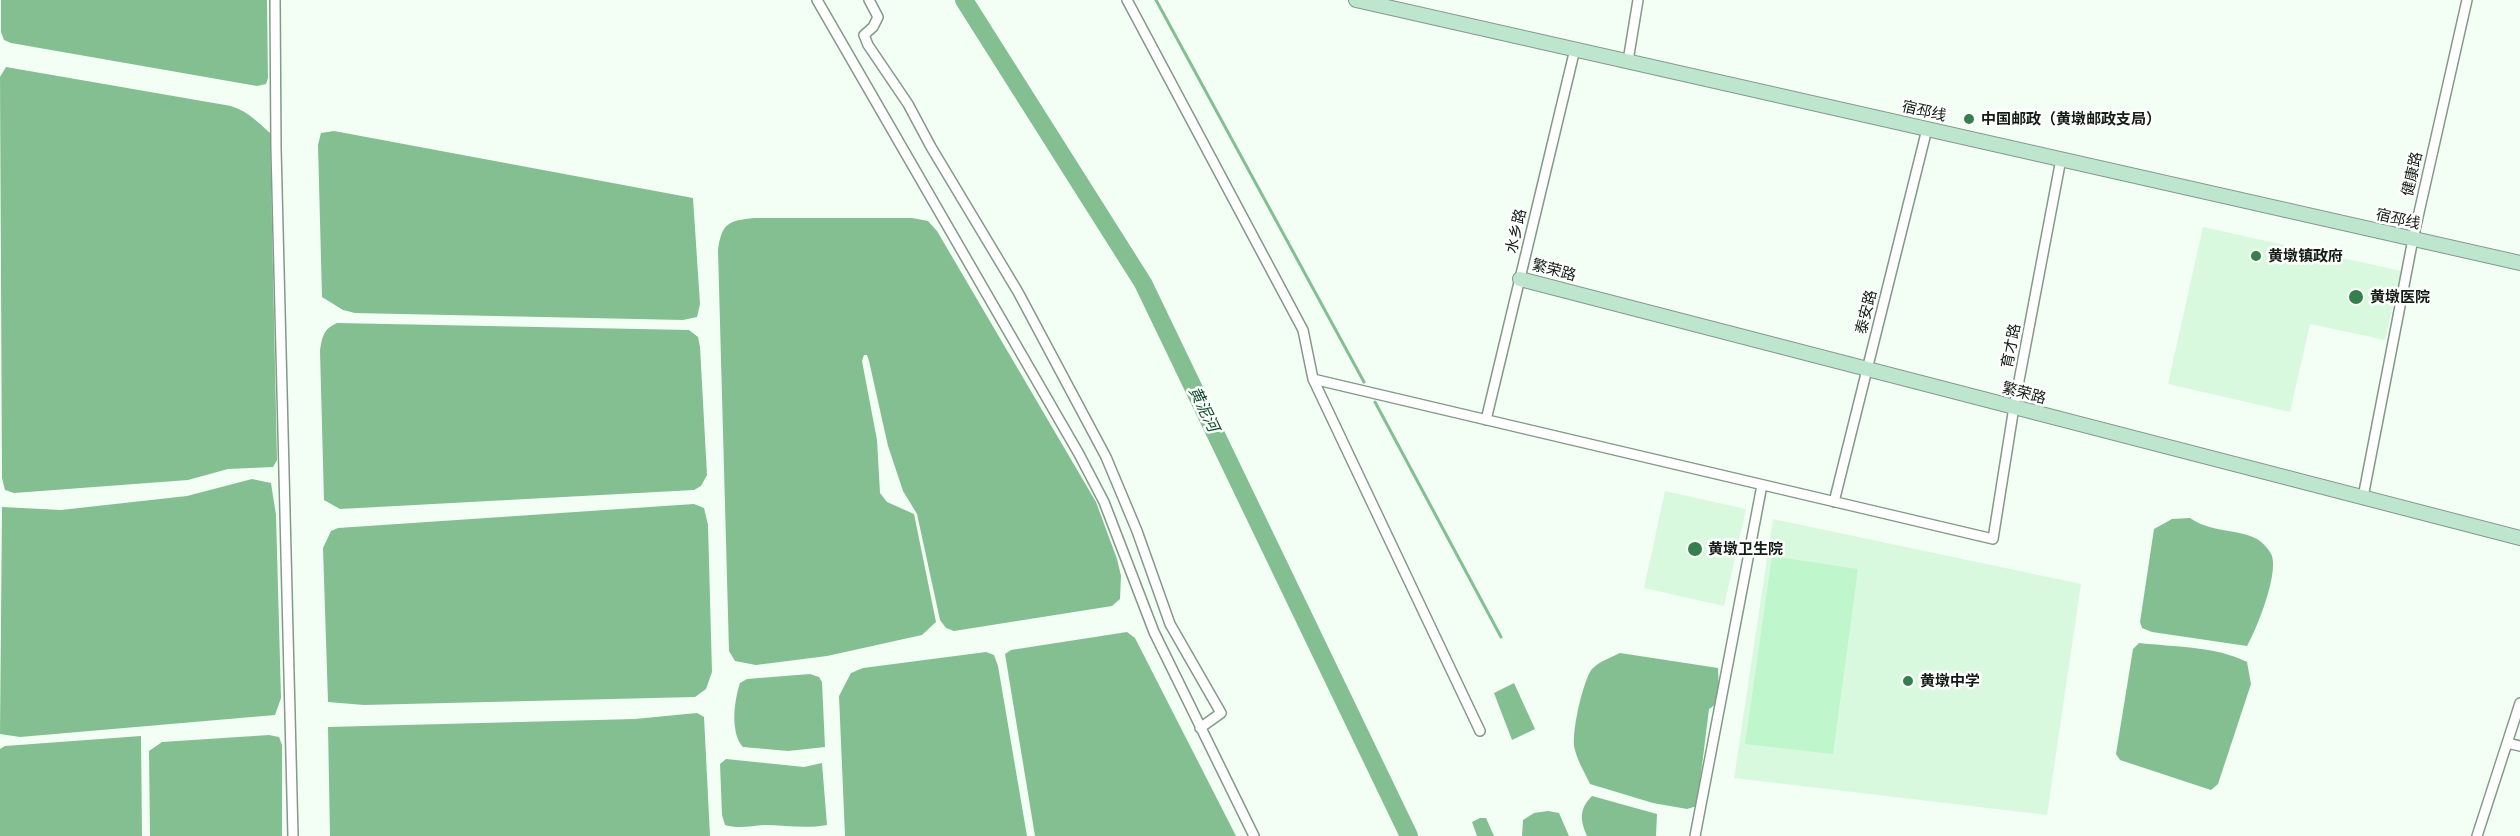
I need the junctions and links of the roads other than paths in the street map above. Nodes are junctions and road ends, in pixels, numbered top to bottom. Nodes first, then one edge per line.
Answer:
1 (275, 0) edge
2 (817, 0) edge
3 (869, 0) edge
4 (1126, 0) edge
5 (1356, 0) edge
6 (1638, 0) edge
7 (2467, 0) edge
8 (1575, 49) junction
9 (1628, 62) junction
10 (1927, 129) junction
11 (2061, 159) junction
12 (2413, 239) junction
13 (2520, 263) edge
14 (1520, 279) junction
15 (1867, 369) junction
16 (1313, 379) junction
17 (2014, 407) junction
18 (1486, 420) junction
19 (1762, 485) junction
20 (2363, 497) junction
21 (1834, 502) junction
22 (2520, 538) edge
23 (1170, 624) junction
24 (1154, 632) junction
25 (2520, 703) edge
26 (1200, 728) junction
27 (1480, 731) dead end
28 (2507, 743) junction
29 (2520, 746) edge
30 (293, 836) edge
31 (1254, 836) edge
32 (1695, 836) edge
33 (2477, 836) edge

1 - 30 street
2 - 24 street
3 - 23 street
4 - 16 street
5 - 8 street, 宿邳线
6 - 9 street
7 - 12 street, 健康路
8 - 9 street, 宿邳线
8 - 14 street, 水乡路
9 - 10 street, 宿邳线
10 - 11 street, 宿邳线
10 - 15 street, 泰安路
11 - 12 street, 宿邳线
11 - 17 street, 育才路
12 - 13 street, 宿邳线
12 - 20 street, 健康路
14 - 15 street, 繁荣路
14 - 18 street, 水乡路
15 - 17 street, 繁荣路
15 - 21 street, 泰安路
16 - 18 street
16 - 27 street
17 - 20 street, 繁荣路
17 - 21 street, 育才路
18 - 19 street
19 - 21 street
19 - 32 street
20 - 22 street, 繁荣路
23 - 24 street
23 - 26 street
24 - 26 street
25 - 28 street
26 - 31 street
28 - 29 street
28 - 33 street

